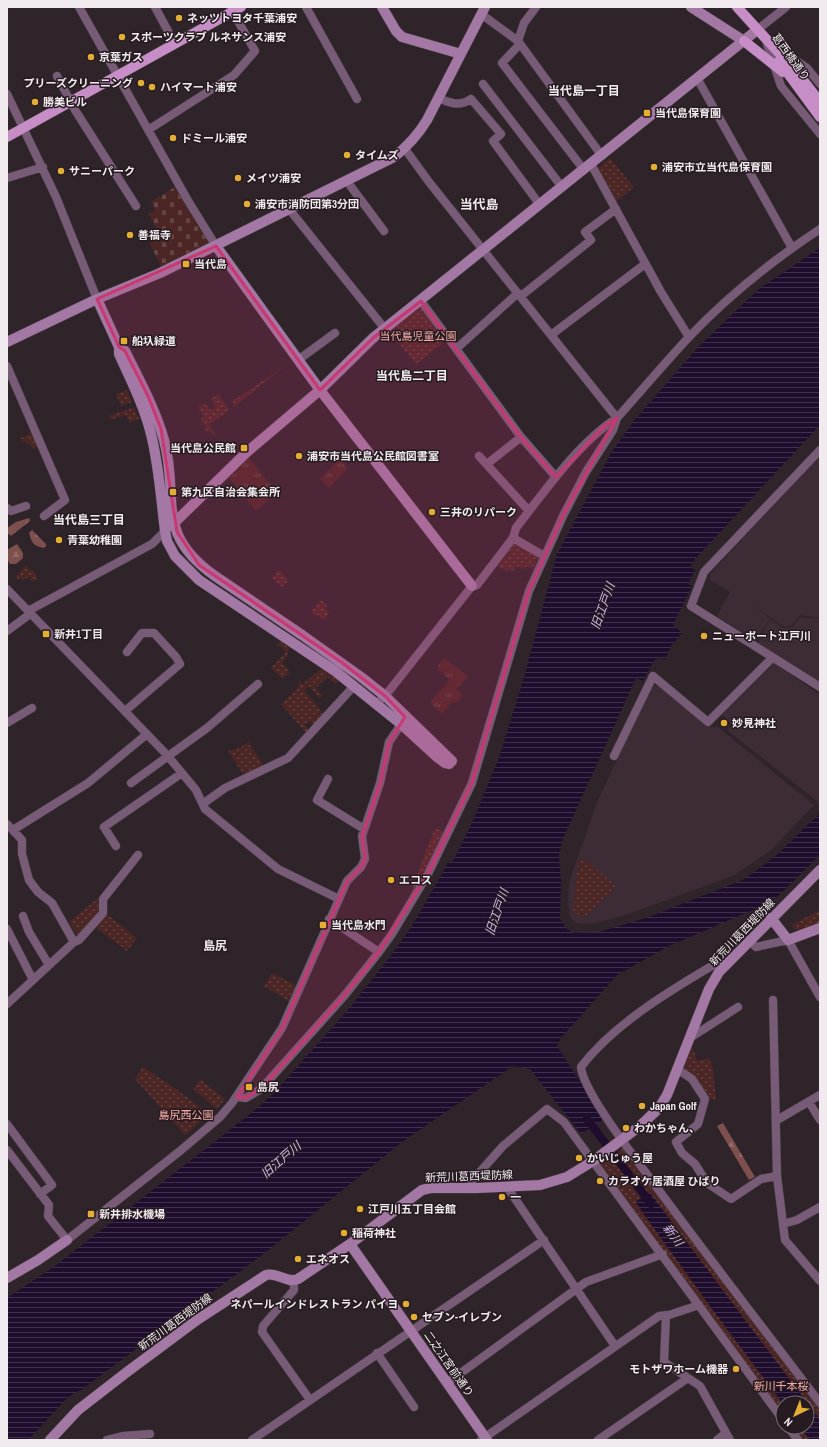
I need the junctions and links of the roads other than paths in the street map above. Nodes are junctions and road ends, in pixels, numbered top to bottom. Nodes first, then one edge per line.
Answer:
1 (79, 7) edge
2 (155, 7) edge
3 (306, 7) edge
4 (382, 7) edge
5 (536, 7) edge
6 (691, 7) edge
7 (737, 7) edge
8 (786, 7) edge
9 (234, 9) edge
10 (483, 10) edge
11 (757, 30) junction
12 (744, 41) junction
13 (519, 42) junction
14 (768, 43) junction
15 (175, 44) junction
16 (461, 54) junction
17 (774, 65) junction
18 (57, 76) dead end
19 (118, 76) junction
20 (795, 77) junction
21 (697, 78) junction
22 (483, 84) dead end
23 (820, 84) edge
24 (7, 94) edge
25 (438, 98) junction
26 (357, 99) dead end
27 (70, 102) junction
28 (820, 102) edge
29 (820, 117) edge
30 (23, 128) junction
31 (148, 130) junction
32 (820, 134) edge
33 (7, 137) edge
34 (406, 148) junction
35 (602, 156) junction
36 (43, 167) junction
37 (587, 167) junction
38 (7, 178) edge
39 (346, 180) junction
40 (562, 187) junction
41 (540, 205) junction
42 (136, 206) dead end
43 (289, 209) junction
44 (616, 209) junction
45 (820, 229) edge
46 (384, 231) dead end
47 (216, 246) junction
48 (792, 248) junction
49 (484, 251) junction
50 (645, 264) junction
51 (519, 295) junction
52 (97, 299) junction
53 (421, 301) junction
54 (385, 329) junction
55 (335, 333) dead end
56 (551, 335) junction
57 (689, 337) junction
58 (7, 342) edge
59 (119, 347) junction
60 (456, 348) junction
61 (298, 360) junction
62 (7, 366) edge
63 (320, 390) junction
64 (617, 418) junction
65 (521, 437) junction
66 (820, 450) edge
67 (479, 456) dead end
68 (487, 464) junction
69 (556, 476) junction
70 (26, 506) dead end
71 (7, 508) edge
72 (529, 511) junction
73 (44, 516) dead end
74 (174, 523) junction
75 (165, 532) junction
76 (513, 538) junction
77 (544, 556) junction
78 (472, 586) junction
79 (7, 589) edge
80 (29, 612) junction
81 (7, 631) edge
82 (127, 652) dead end
83 (772, 658) junction
84 (258, 684) dead end
85 (354, 686) junction
86 (820, 687) edge
87 (385, 696) junction
88 (376, 704) junction
89 (32, 708) dead end
90 (125, 711) junction
91 (403, 721) junction
92 (7, 723) edge
93 (147, 734) junction
94 (167, 755) junction
95 (614, 756) dead end
96 (182, 773) junction
97 (328, 779) dead end
98 (131, 783) dead end
99 (204, 803) junction
100 (10, 827) edge
101 (364, 829) junction
102 (116, 846) dead end
103 (138, 855) dead end
104 (820, 870) edge
105 (338, 898) junction
106 (23, 916) dead end
107 (771, 918) junction
108 (329, 919) junction
109 (820, 928) edge
110 (7, 929) edge
111 (749, 940) junction
112 (788, 940) junction
113 (74, 942) junction
114 (379, 952) junction
115 (725, 964) junction
116 (49, 965) junction
117 (33, 980) junction
118 (820, 996) edge
119 (773, 1000) dead end
120 (7, 1004) edge
121 (738, 1007) dead end
122 (690, 1038) junction
123 (677, 1069) junction
124 (820, 1095) edge
125 (237, 1097) junction
126 (809, 1102) junction
127 (777, 1120) junction
128 (820, 1120) edge
129 (7, 1124) edge
130 (620, 1141) junction
131 (7, 1150) edge
132 (595, 1160) junction
133 (778, 1176) junction
134 (507, 1187) junction
135 (469, 1189) junction
136 (40, 1194) junction
137 (820, 1207) edge
138 (783, 1224) junction
139 (67, 1240) junction
140 (544, 1240) junction
141 (350, 1244) junction
142 (663, 1254) junction
143 (7, 1278) edge
144 (294, 1281) junction
145 (820, 1281) edge
146 (576, 1289) junction
147 (699, 1305) junction
148 (666, 1315) junction
149 (411, 1331) junction
150 (615, 1346) junction
151 (377, 1353) junction
152 (688, 1378) junction
153 (447, 1383) junction
154 (310, 1400) junction
155 (820, 1403) edge
156 (414, 1407) dead end
157 (775, 1409) edge
158 (150, 1434) dead end
159 (728, 1437) edge
160 (484, 1439) edge
161 (50, 1440) edge
162 (107, 1440) edge
163 (252, 1440) edge
164 (598, 1440) edge
165 (717, 1440) edge

1 - 19 street
2 - 15 street
3 - 26 street
4 - 16 street
5 - 13 street
6 - 12 street
7 - 11 main road, 葛西橋通り
8 - 11 street
9 - 15 main road
9 - 31 street
10 - 13 street
10 - 16 street
11 - 12 street
11 - 14 main road, 葛西橋通り
12 - 17 main road
12 - 21 street
13 - 35 street
13 - 37 street
14 - 17 street
14 - 20 main road, 葛西橋通り
14 - 23 street
15 - 19 main road
16 - 25 street
17 - 20 main road
17 - 32 street
18 - 27 street
19 - 27 main road
19 - 31 street
20 - 28 main road, 葛西橋通り
20 - 29 main road, 葛西橋通り
21 - 35 street
21 - 48 street
22 - 40 street
24 - 30 street
25 - 34 street
25 - 41 street
27 - 30 main road
27 - 42 street
30 - 33 main road
30 - 36 street
31 - 47 street
34 - 39 street
34 - 49 street
35 - 37 street
36 - 38 street
36 - 52 street
37 - 40 street
37 - 44 street
39 - 43 street
39 - 46 street
40 - 41 street
41 - 49 street
43 - 47 street
43 - 54 street
44 - 50 street
44 - 51 street
45 - 48 street
47 - 52 street
47 - 61 street
48 - 57 street
49 - 51 street
49 - 53 street
50 - 56 street
50 - 57 street
51 - 56 street
51 - 60 street
52 - 58 street
52 - 59 street
53 - 54 street
53 - 60 street
54 - 63 street
55 - 61 street
56 - 64 street
57 - 64 street
59 - 74 street
59 - 75 street
60 - 65 street
61 - 63 street
62 - 73 street
63 - 74 street
63 - 78 street
64 - 69 street
64 - 77 street
65 - 68 street
65 - 69 street
66 - 83 street
67 - 68 street
68 - 72 street
69 - 72 street
70 - 71 street
72 - 76 street
74 - 75 street
74 - 87 street
75 - 80 street
75 - 85 street
76 - 77 street
76 - 78 street
77 - 114 street
78 - 87 street
79 - 80 street
80 - 81 street
80 - 90 street
82 - 90 street
83 - 86 street
83 - 95 street
84 - 94 street
85 - 88 street
85 - 99 street
87 - 88 street
87 - 91 street
88 - 91 street
89 - 92 street
90 - 93 street
91 - 91 street
91 - 101 street
93 - 94 street
93 - 100 street
94 - 96 street
94 - 98 street
96 - 99 street
96 - 102 street
97 - 101 street
99 - 105 street
100 - 113 street
101 - 105 street
103 - 113 street
104 - 107 street, 新荒川葛西堤防線
105 - 108 street
106 - 116 street
107 - 111 street, 新荒川葛西堤防線
107 - 112 street
108 - 114 street
108 - 125 street
109 - 112 street
110 - 117 street
111 - 112 street
111 - 115 street, 新荒川葛西堤防線
112 - 118 street
113 - 116 street
114 - 125 street
115 - 122 street, 新荒川葛西堤防線
115 - 130 street
116 - 117 street
117 - 120 street
119 - 127 street
121 - 122 street
122 - 123 street, 新荒川葛西堤防線
123 - 130 street, 新荒川葛西堤防線
123 - 133 street
124 - 126 street
125 - 139 street
126 - 127 street
126 - 128 street
127 - 133 street
129 - 136 street
130 - 132 street, 新荒川葛西堤防線
130 - 155 street
131 - 136 street
132 - 134 street, 新荒川葛西堤防線
132 - 135 street
132 - 142 street
133 - 138 street
134 - 135 street, 新荒川葛西堤防線
134 - 140 street
135 - 141 street, 新荒川葛西堤防線
136 - 139 street
137 - 138 street
138 - 145 street
139 - 143 street
140 - 146 street
140 - 149 street
141 - 144 street, 新荒川葛西堤防線
141 - 149 street, 二之江宮前通り
142 - 146 street
142 - 147 street
144 - 154 street
144 - 161 street, 新荒川葛西堤防線
146 - 150 street
146 - 153 street
147 - 148 street
147 - 157 street
148 - 150 street
148 - 152 street
149 - 151 street
149 - 153 street, 二之江宮前通り
150 - 160 street
151 - 154 street
151 - 156 street
152 - 159 street
152 - 164 street
153 - 160 street, 二之江宮前通り
154 - 163 street
158 - 162 street
159 - 165 street

